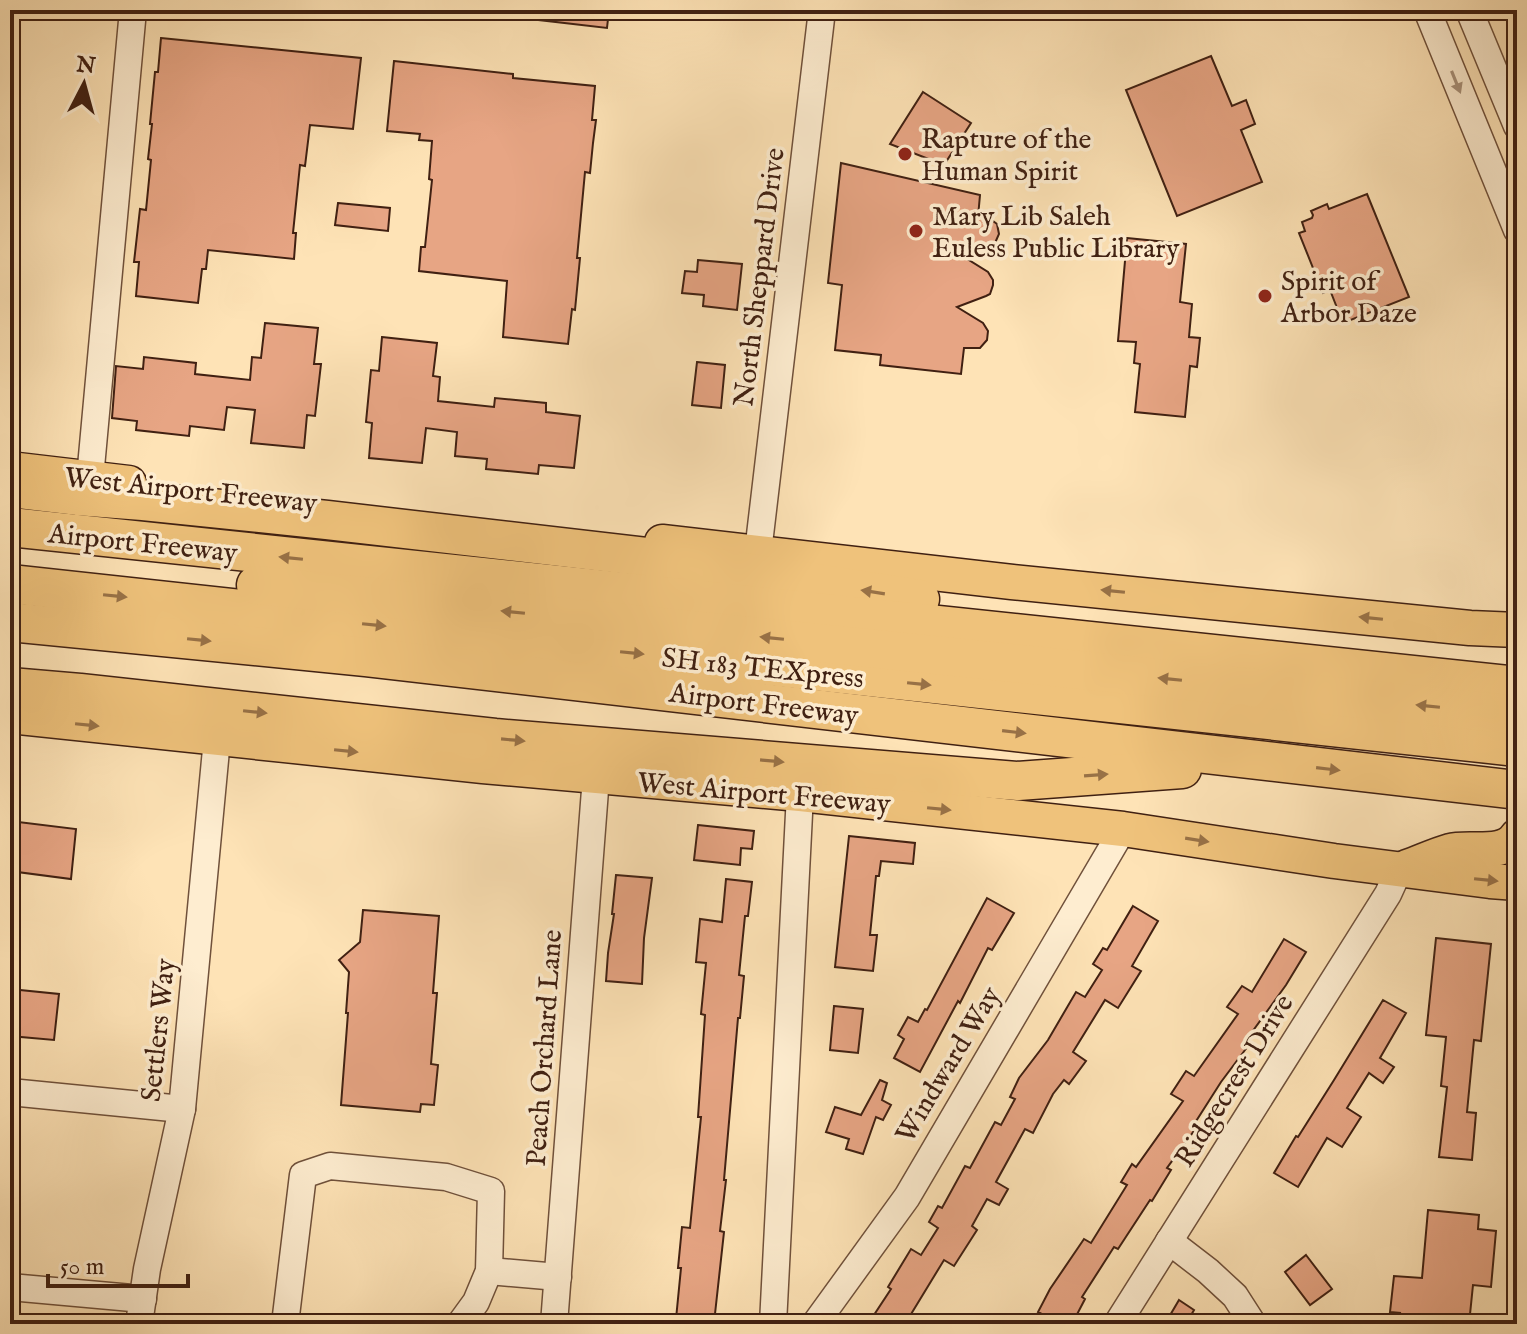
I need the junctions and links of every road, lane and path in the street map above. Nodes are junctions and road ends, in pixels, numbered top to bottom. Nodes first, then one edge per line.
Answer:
1 (133, 10) edge
2 (822, 10) edge
3 (1427, 10) edge
4 (1469, 10) edge
5 (1517, 126) edge
6 (1506, 175) edge
7 (1517, 230) edge
8 (10, 469) edge
9 (90, 478) junction
10 (10, 488) edge
11 (10, 527) edge
12 (758, 552) junction
13 (10, 560) edge
14 (10, 584) edge
15 (10, 622) edge
16 (10, 687) edge
17 (1512, 689) edge
18 (10, 716) edge
19 (217, 739) junction
20 (1269, 762) junction
21 (596, 777) junction
22 (1508, 790) edge
23 (800, 794) junction
24 (1123, 829) junction
25 (1517, 836) edge
26 (1399, 870) junction
27 (1517, 883) edge
28 (10, 1092) edge
29 (182, 1109) junction
30 (1169, 1241) junction
31 (489, 1271) junction
32 (558, 1277) junction
33 (10, 1287) edge
34 (141, 1311) edge
35 (285, 1324) edge
36 (460, 1324) edge
37 (554, 1324) edge
38 (773, 1324) edge
39 (815, 1324) edge
40 (1117, 1324) edge
41 (1253, 1324) edge

1 - 9 street
2 - 12 street, North Sheppard Drive
3 -> 6 street
4 - 5 street
6 - 7 street
8 - 9 main road, West Airport Freeway
9 - 12 main road, West Airport Freeway
17 -> 10 highway
17 -> 11 highway, Airport Freeway
17 -> 12 main road, West Airport Freeway
17 -> 13 highway, SH 183 TEXpress
14 -> 17 highway, SH 183 TEXpress
15 -> 20 highway, Airport Freeway
16 -> 20 highway
18 -> 19 main road, West Airport Freeway
19 -> 21 main road, West Airport Freeway
19 - 29 street, Settlers Way
20 -> 22 highway, Airport Freeway
21 - 23 main road, West Airport Freeway
21 - 32 street, Peach Orchard Lane
23 -> 24 main road, West Airport Freeway
23 - 38 street
24 -> 26 main road, West Airport Freeway
24 - 39 street, Windward Way
25 - 26 main road
26 -> 27 main road, West Airport Freeway
26 - 30 street, Ridgecrest Drive
28 - 29 street
29 - 34 street, Settlers Way
30 - 40 street, Ridgecrest Drive
30 - 41 street
31 - 32 street
31 - 35 street
31 - 36 street
32 - 37 street, Peach Orchard Lane
33 - 34 street

